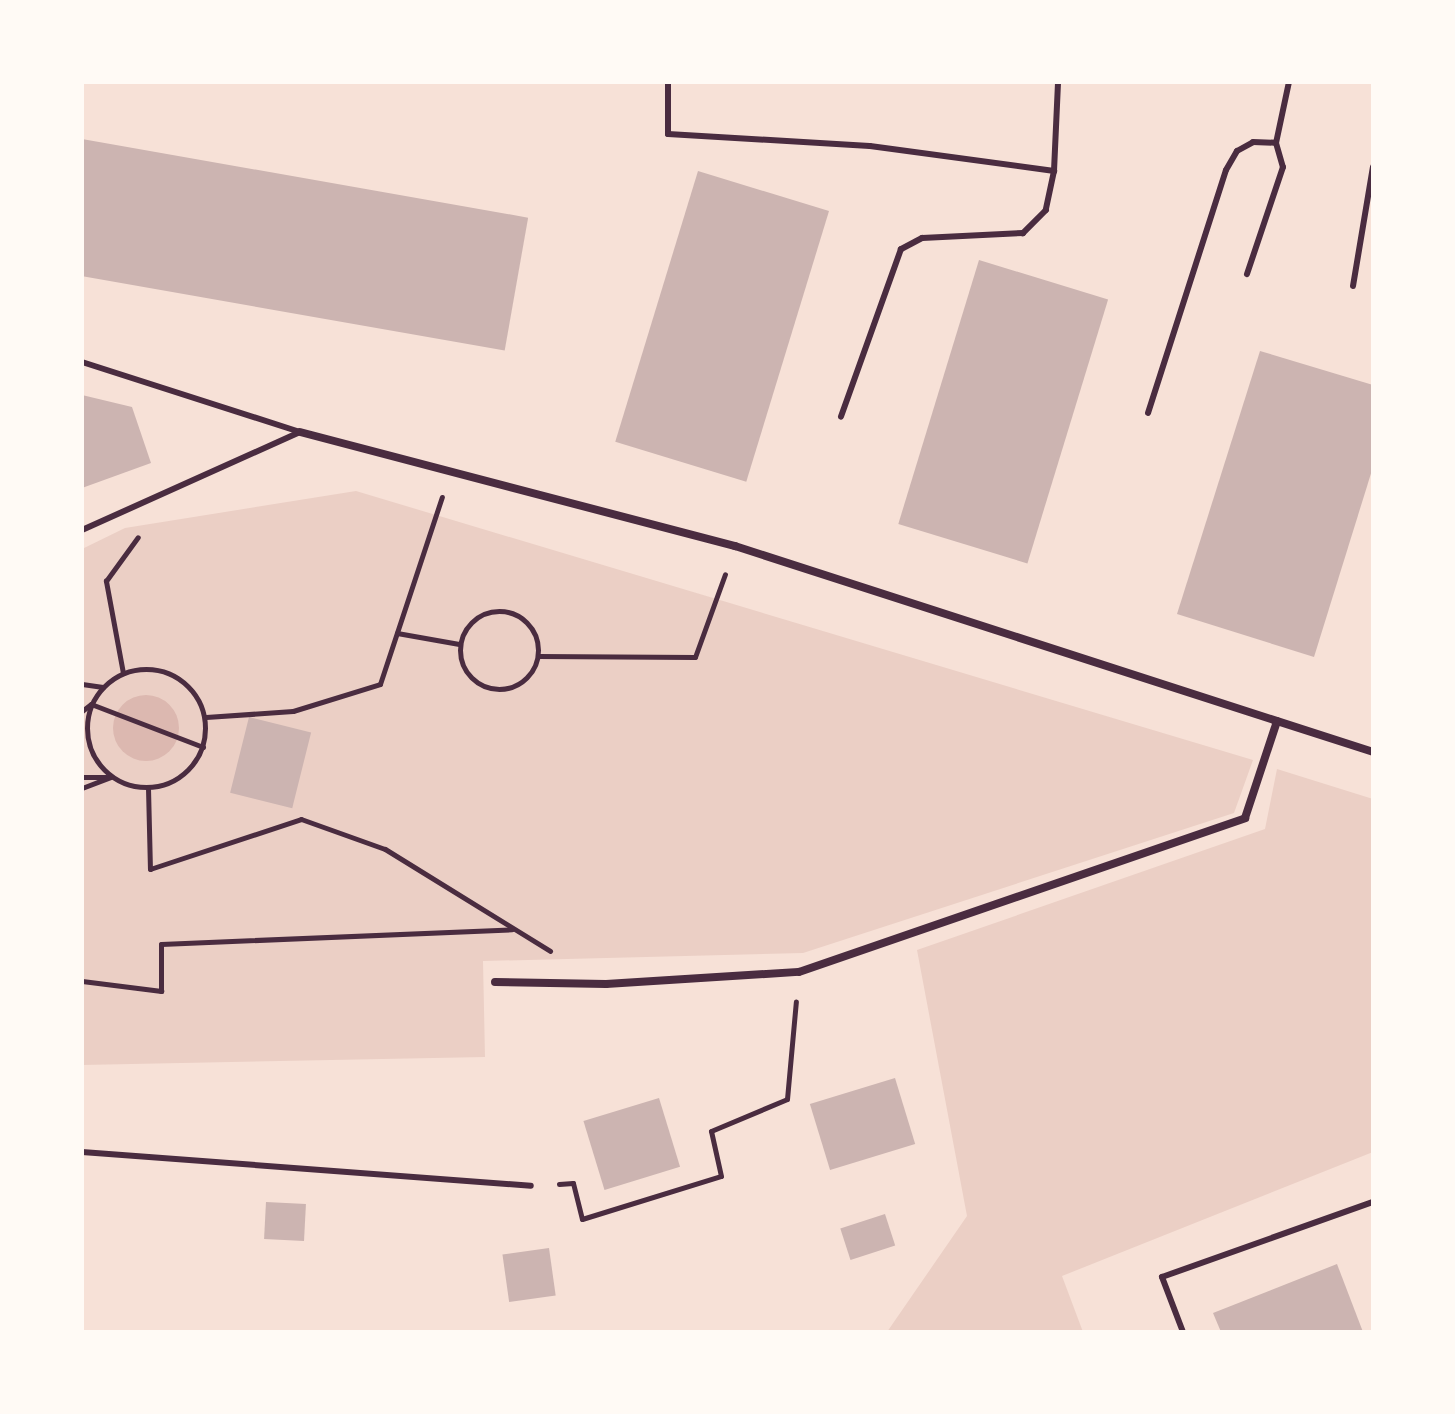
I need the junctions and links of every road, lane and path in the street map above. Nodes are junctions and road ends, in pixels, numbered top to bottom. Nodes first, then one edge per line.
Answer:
1 (668, 82) edge
2 (1058, 82) edge
3 (1289, 82) edge
4 (1276, 143) junction
5 (1373, 167) edge
6 (1054, 171) junction
7 (1247, 274) dead end
8 (1353, 286) dead end
9 (82, 362) edge
10 (1148, 413) dead end
11 (841, 417) dead end
12 (300, 432) junction
13 (451, 470) junction
14 (138, 505) junction
15 (82, 530) edge
16 (735, 546) junction
17 (397, 633) junction
18 (459, 644) junction
19 (538, 656) junction
20 (123, 673) junction
21 (82, 684) edge
22 (103, 687) junction
23 (91, 704) junction
24 (82, 711) edge
25 (206, 717) junction
26 (1277, 721) junction
27 (204, 747) junction
28 (1373, 752) edge
29 (82, 777) edge
30 (111, 777) junction
31 (82, 788) edge
32 (148, 788) junction
33 (513, 929) junction
34 (553, 952) dead end
35 (799, 972) junction
36 (82, 981) edge
37 (495, 982) dead end
38 (82, 1152) edge
39 (531, 1186) joint
40 (1373, 1202) edge
41 (1183, 1332) edge

1 - 6 lane
2 - 6 lane
3 - 4 lane
4 - 7 lane
4 - 10 lane
5 - 8 lane
6 - 11 lane
9 - 12 lane
12 - 13 street
12 - 14 lane
13 - 16 street
13 - 17 path
14 - 15 lane
14 - 20 path
16 - 19 path
16 - 26 street
17 - 18 path
17 - 25 path
18 - 19 path
18 - 19 path
20 - 22 path
20 - 25 path
21 - 22 path
22 - 23 path
23 - 24 path
23 - 27 path
23 - 30 path
25 - 27 path
26 - 28 street
26 - 35 street
27 - 32 path
29 - 30 path
30 - 31 path
30 - 32 path
32 - 33 path
33 - 34 path
33 - 36 path
35 - 37 street
35 - 39 path
38 - 39 lane
40 - 41 lane

